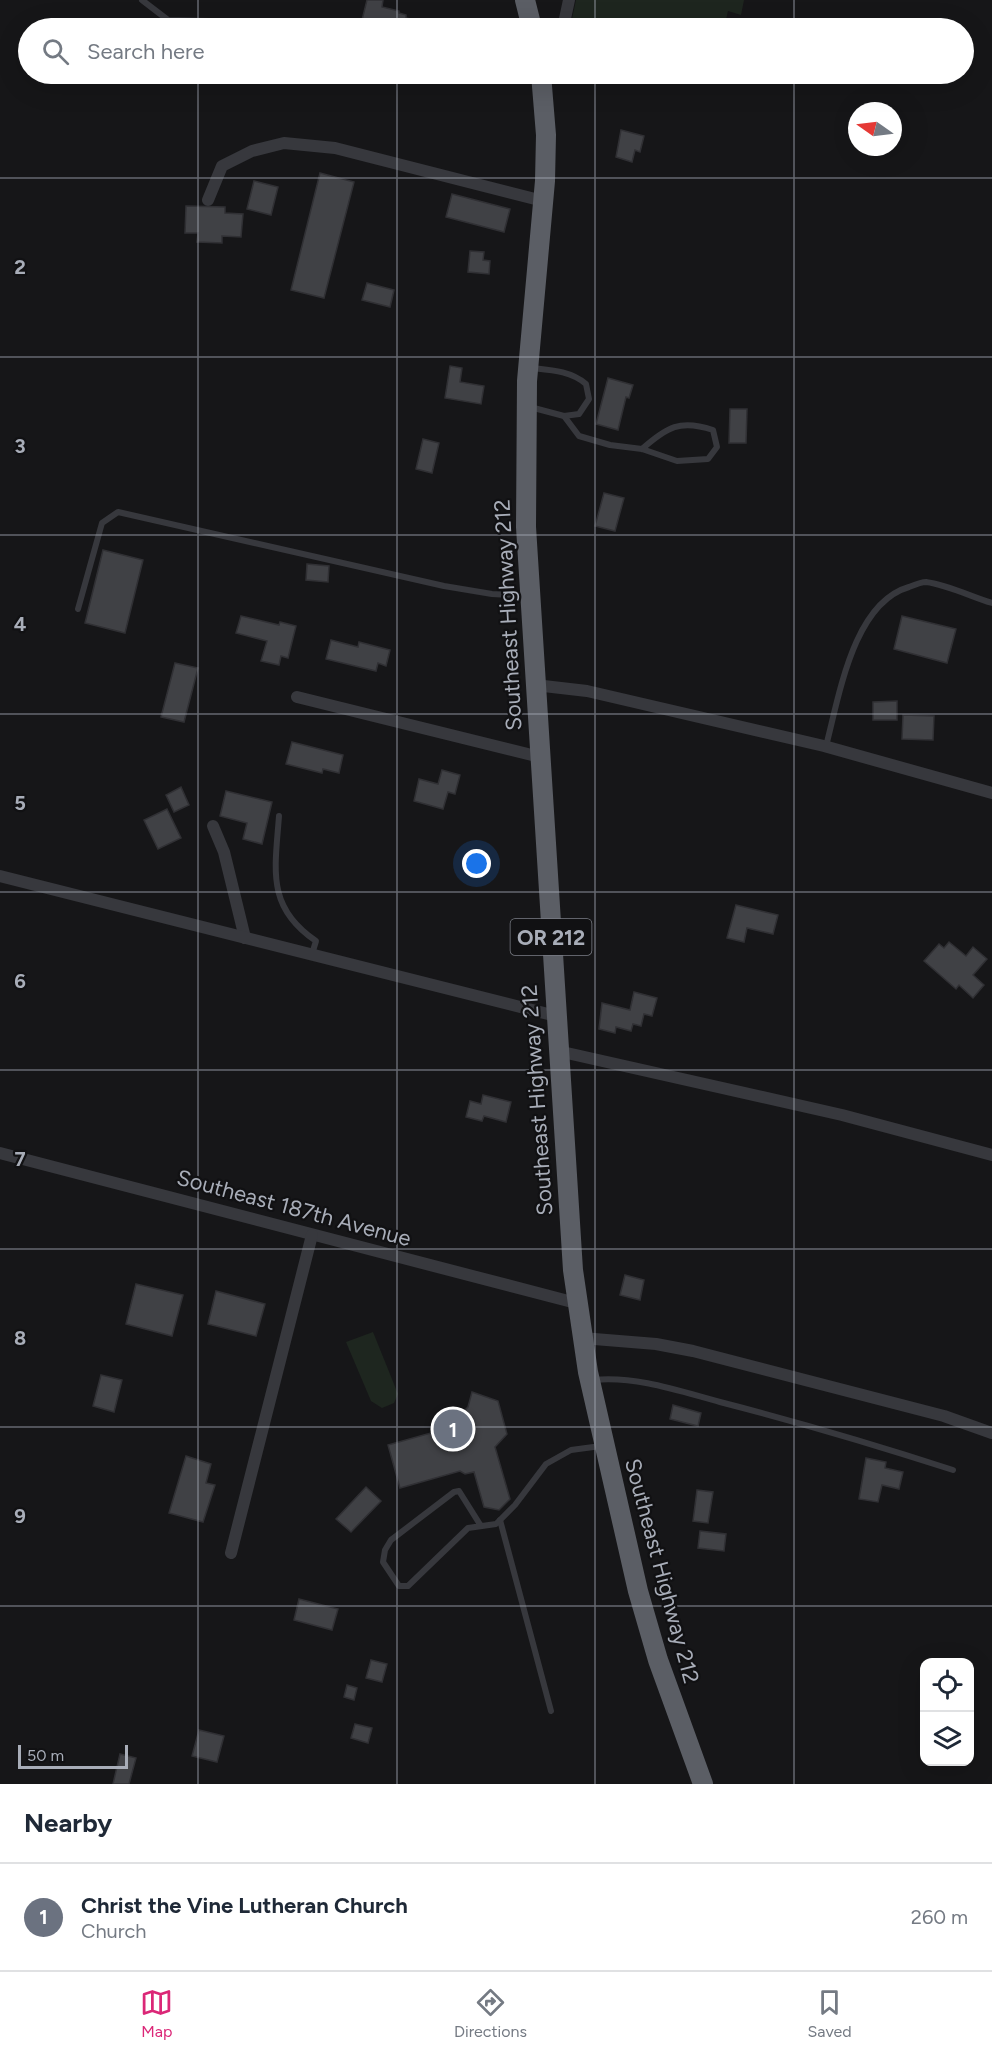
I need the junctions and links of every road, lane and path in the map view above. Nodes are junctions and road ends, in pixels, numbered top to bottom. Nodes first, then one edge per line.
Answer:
1 (142, 0) edge
2 (525, 0) edge
3 (569, 0) edge
4 (165, 18) edge
5 (530, 18) edge
6 (565, 18) edge
7 (542, 84) edge
8 (208, 200) dead end
9 (543, 201) junction
10 (529, 368) junction
11 (526, 406) junction
12 (564, 416) junction
13 (642, 449) junction
14 (529, 596) junction
15 (992, 603) edge
16 (78, 609) dead end
17 (535, 685) junction
18 (297, 697) dead end
19 (826, 746) junction
20 (540, 757) junction
21 (992, 793) edge
22 (279, 816) dead end
23 (213, 826) dead end
24 (0, 876) edge
25 (245, 938) junction
26 (312, 954) junction
27 (556, 1016) junction
28 (558, 1051) junction
29 (0, 1153) edge
30 (992, 1155) edge
31 (312, 1235) junction
32 (576, 1303) junction
33 (582, 1338) junction
34 (590, 1380) junction
35 (992, 1433) edge
36 (605, 1445) junction
37 (953, 1470) dead end
38 (500, 1520) junction
39 (481, 1526) junction
40 (231, 1553) dead end
41 (551, 1711) dead end
42 (703, 1784) edge

1 - 4 lane
2 - 5 highway
3 - 6 street
7 - 9 highway, Southeast Highway 212 / OR 212
8 - 9 street
9 - 10 highway, Southeast Highway 212 / OR 212
10 - 11 highway, Southeast Highway 212 / OR 212
10 - 12 lane
11 - 12 lane
11 - 14 highway, Southeast Highway 212 / OR 212
12 - 13 lane
13 - 13 lane
14 - 16 lane
14 - 17 highway, Southeast Highway 212 / OR 212
15 - 19 lane
17 - 19 street
17 - 20 highway, Southeast Highway 212 / OR 212
18 - 20 street
19 - 21 street
20 - 27 highway, Southeast Highway 212 / OR 212
22 - 26 lane
23 - 25 street
24 - 25 street
25 - 26 street
26 - 27 street
27 - 28 highway, Southeast Highway 212 / OR 212
28 - 30 street
28 - 32 highway, Southeast Highway 212 / OR 212
29 - 31 street, Southeast 187th Avenue
31 - 32 street, Southeast 187th Avenue
31 - 40 street
32 - 33 highway, Southeast Highway 212 / OR 212
33 - 34 highway, Southeast Highway 212 / OR 212
33 - 35 street
34 - 36 highway, Southeast Highway 212 / OR 212
34 - 37 lane
36 - 38 lane
36 - 42 highway, Southeast Highway 212 / OR 212
38 - 39 lane
38 - 41 lane
39 - 39 lane

